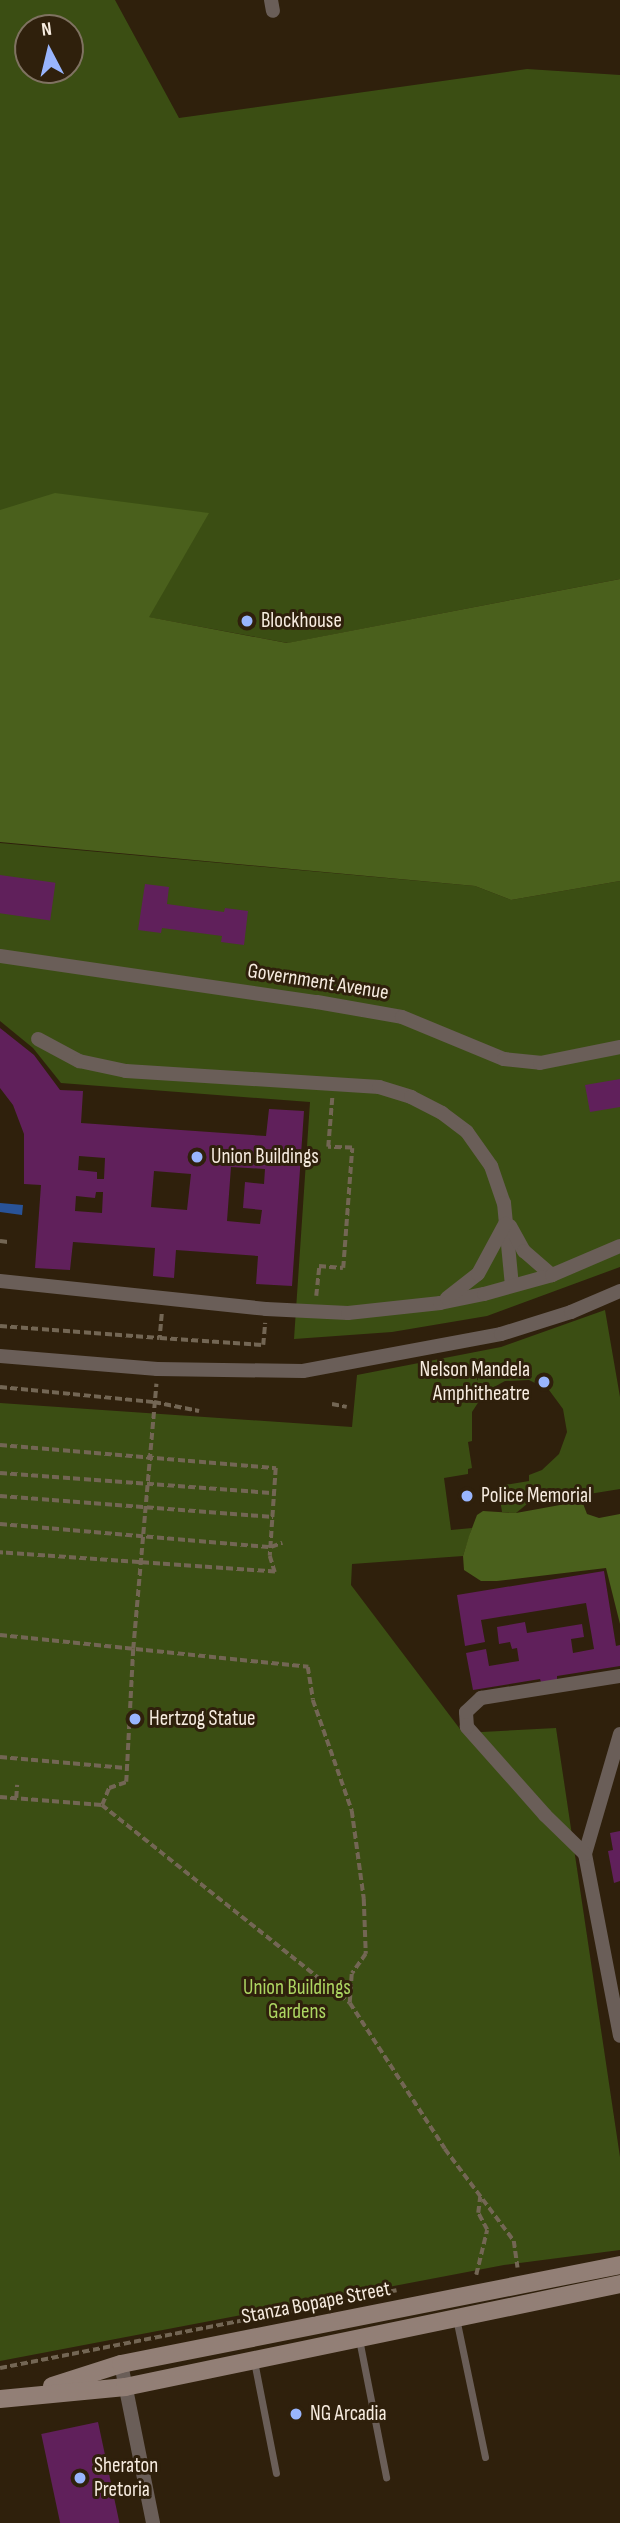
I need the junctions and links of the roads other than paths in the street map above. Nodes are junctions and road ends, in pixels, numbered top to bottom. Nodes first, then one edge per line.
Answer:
1 (1, 957) edge
2 (38, 1039) dead end
3 (620, 1046) edge
4 (506, 1220) junction
5 (620, 1246) edge
6 (552, 1275) junction
7 (0, 1280) edge
8 (512, 1286) junction
9 (620, 1291) edge
10 (440, 1303) junction
11 (0, 1356) edge
12 (620, 1676) edge
13 (620, 1734) edge
14 (585, 1854) junction
15 (620, 2036) edge
16 (620, 2265) edge
17 (617, 2283) edge
18 (456, 2318) junction
19 (359, 2338) junction
20 (254, 2360) junction
21 (121, 2364) junction
22 (125, 2387) junction
23 (23, 2395) junction
24 (0, 2399) edge
25 (485, 2457) dead end
26 (276, 2473) dead end
27 (386, 2477) dead end
28 (153, 2523) edge

1 - 3 street, Government Avenue
2 - 4 street
4 - 6 street
4 - 8 street
4 - 10 street
5 - 6 street
6 - 8 street
7 - 10 street
8 - 10 street
9 - 11 street
12 - 14 street
13 - 14 street
14 - 15 street
16 - 21 main road, Stanza Bopape Street
17 - 18 main road, Stanza Bopape Street
18 - 19 main road, Stanza Bopape Street
18 - 25 lane
19 - 20 main road, Stanza Bopape Street
19 - 27 lane
20 - 22 main road, Stanza Bopape Street
20 - 26 lane
21 - 22 street
21 - 23 main road, Stanza Bopape Street
22 - 23 main road, Stanza Bopape Street
22 - 28 street
23 - 24 main road, Stanza Bopape Street

